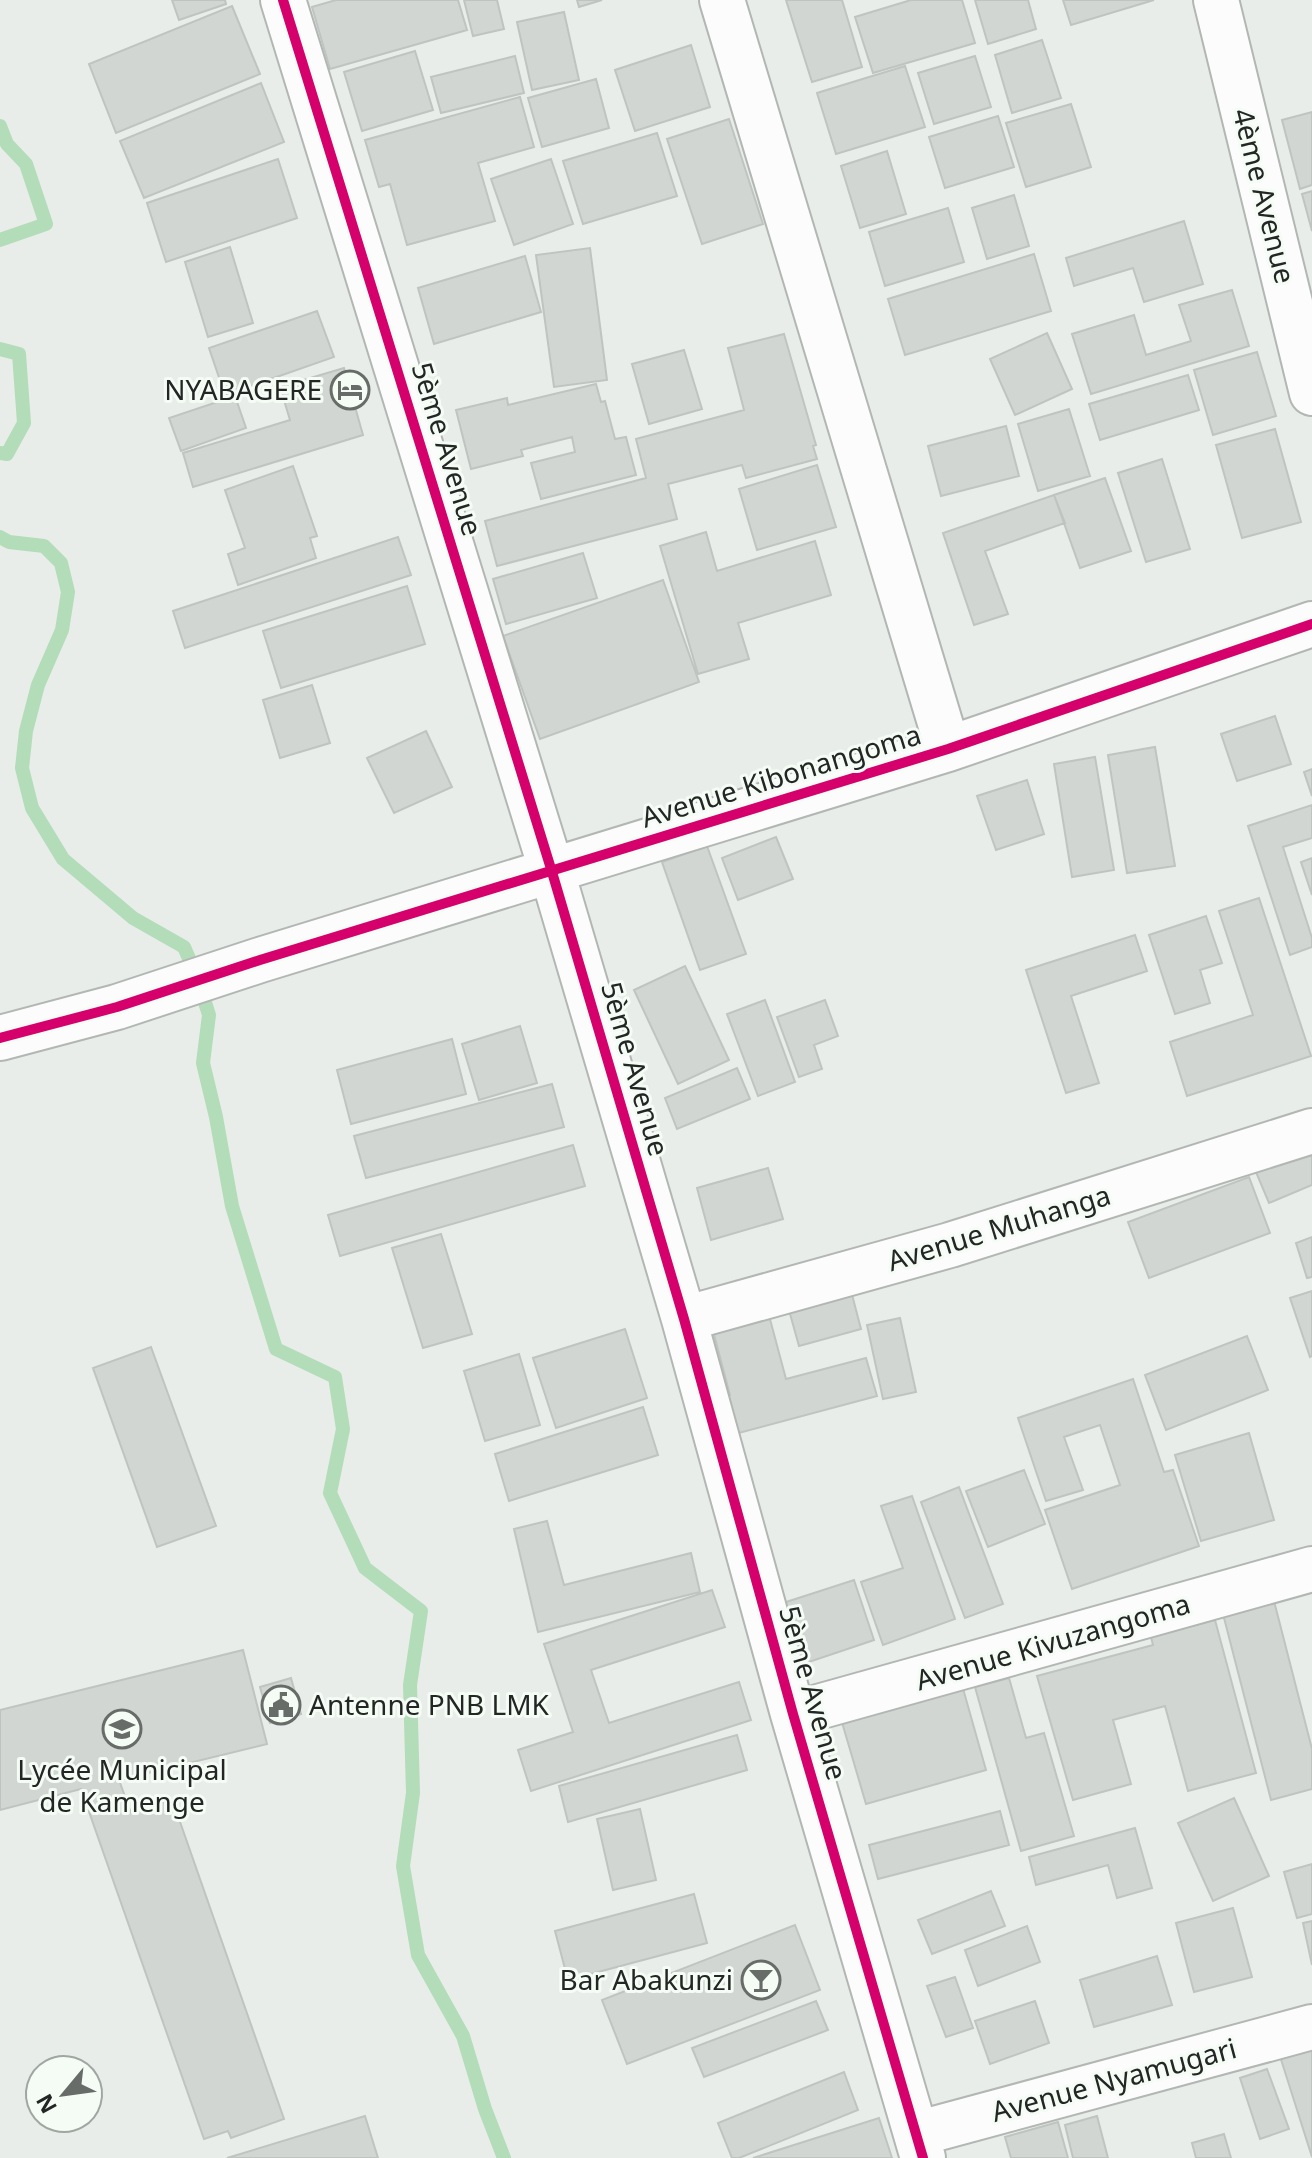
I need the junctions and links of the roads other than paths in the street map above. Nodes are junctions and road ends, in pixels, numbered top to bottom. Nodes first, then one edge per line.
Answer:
1 (283, 0) edge
2 (722, 0) edge
3 (1216, 0) edge
4 (1312, 393) edge
5 (1312, 624) edge
6 (948, 749) junction
7 (552, 872) junction
8 (0, 1038) edge
9 (1312, 1131) edge
10 (684, 1319) junction
11 (1312, 1569) edge
12 (793, 1714) junction
13 (1312, 2027) edge
14 (919, 2146) edge

1 - 7 street, 5ème Avenue
2 - 6 street
3 - 4 street, 4ème Avenue
5 - 6 street, Avenue Kibonangoma
6 - 7 street, Avenue Kibonangoma
7 - 8 street, Avenue Kibonangoma
7 - 10 street, 5ème Avenue
9 - 10 street, Avenue Muhanga
10 - 12 street, 5ème Avenue
11 - 12 street, Avenue Kivuzangoma
12 - 14 street, 5ème Avenue
13 - 14 street, Avenue Nyamugari

